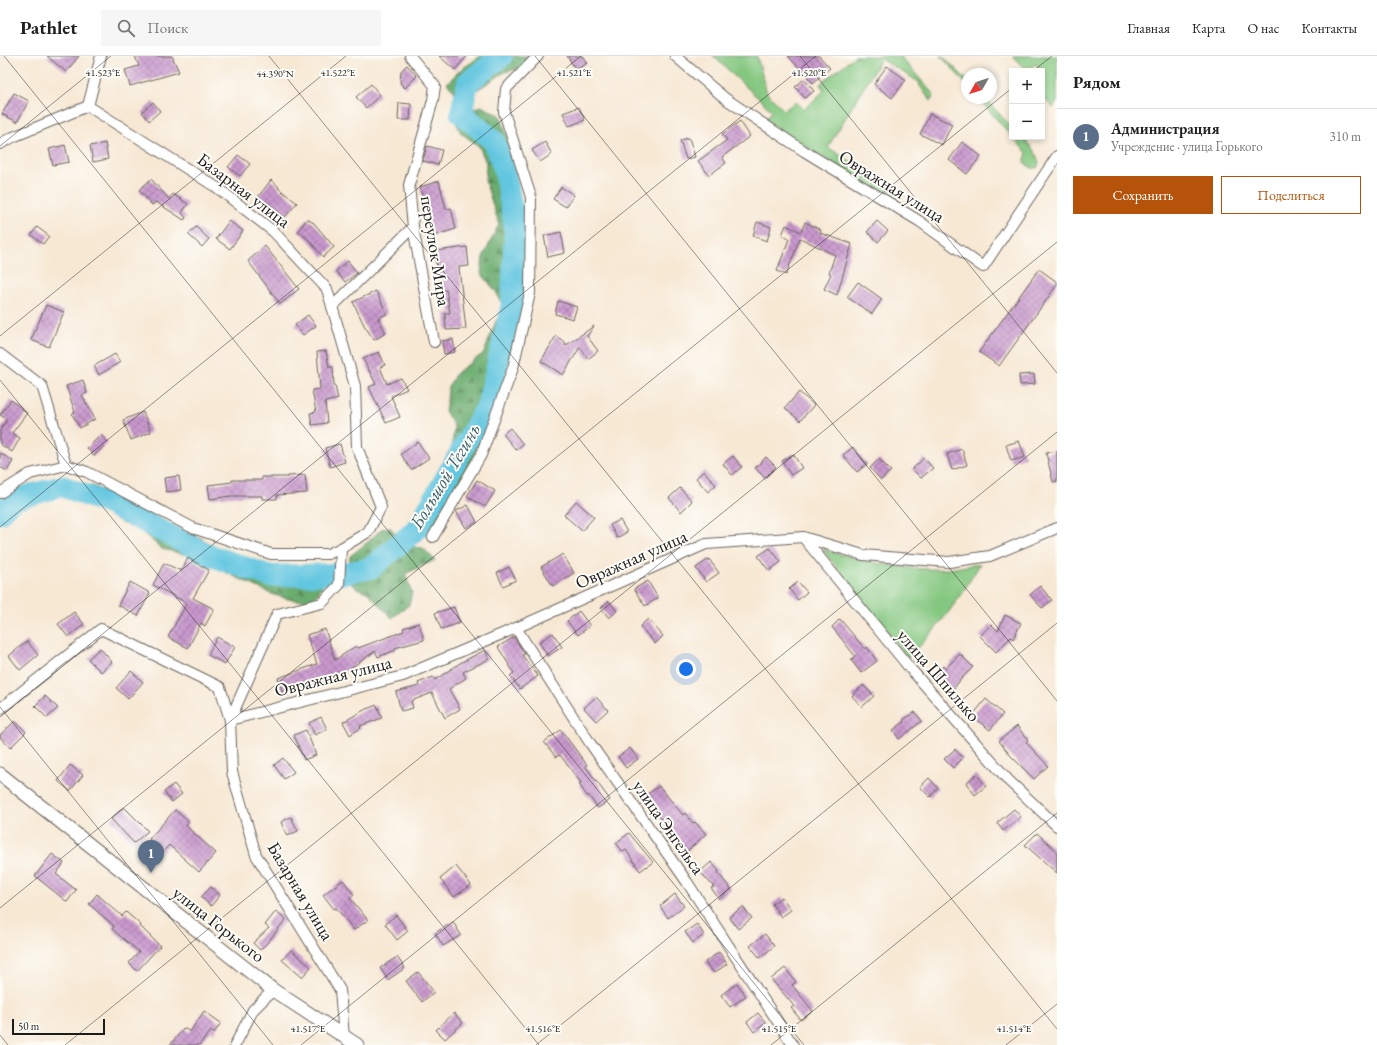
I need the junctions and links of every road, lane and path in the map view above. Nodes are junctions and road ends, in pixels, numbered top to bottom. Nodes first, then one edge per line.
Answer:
1 (101, 56) edge
2 (410, 56) edge
3 (538, 56) edge
4 (675, 56) edge
5 (88, 106) junction
6 (0, 144) edge
7 (1057, 156) edge
8 (412, 227) junction
9 (332, 307) junction
10 (434, 342) dead end
11 (0, 354) edge
12 (66, 465) junction
13 (0, 493) edge
14 (1057, 528) edge
15 (434, 537) dead end
16 (803, 537) junction
17 (341, 548) junction
18 (516, 628) junction
19 (0, 709) edge
20 (230, 720) junction
21 (0, 774) edge
22 (1057, 826) edge
23 (273, 990) junction
24 (344, 1037) junction
25 (235, 1045) edge
26 (356, 1045) edge
27 (793, 1045) edge

1 - 5 street
2 - 8 street, переулок Мира
3 - 15 street
4 - 7 street, Овражная улица
5 - 6 street
5 - 9 street, Базарная улица
8 - 9 street
8 - 10 street, переулок Мира
9 - 17 street, Базарная улица
11 - 12 street
12 - 13 street
12 - 17 street, Базарная улица
14 - 16 street, Овражная улица
16 - 18 street, Овражная улица
16 - 22 street, улица Шпилько
17 - 20 street
18 - 20 street, Овражная улица
18 - 27 street, улица Энгельса
19 - 20 street, Базарная улица
20 - 24 street, Базарная улица
21 - 23 street, улица Горького
23 - 24 street, улица Горького
23 - 25 street
24 - 26 street

